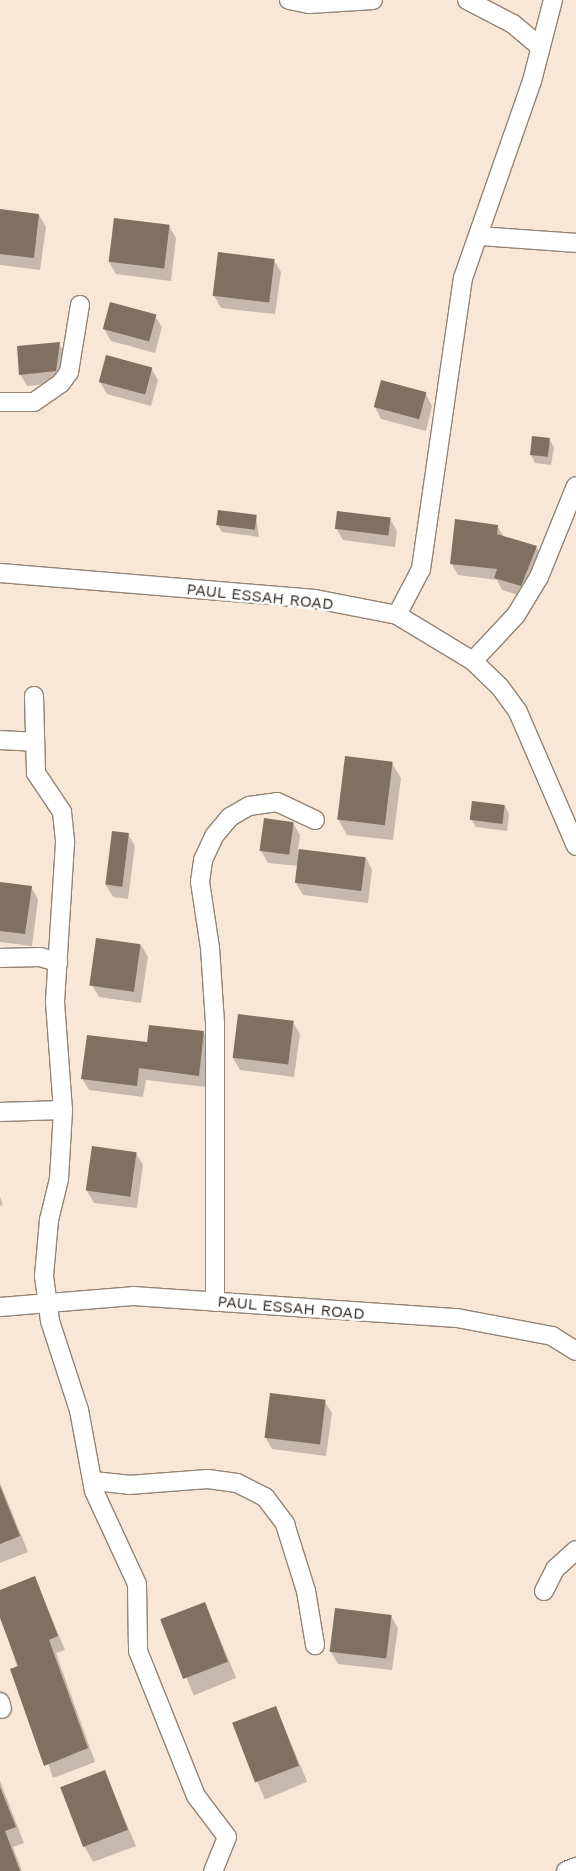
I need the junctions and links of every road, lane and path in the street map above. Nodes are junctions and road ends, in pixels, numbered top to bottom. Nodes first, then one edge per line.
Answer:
1 (289, 0) edge
2 (373, 0) edge
3 (468, 0) edge
4 (553, 0) edge
5 (540, 46) junction
6 (479, 236) junction
7 (576, 243) edge
8 (80, 305) dead end
9 (0, 402) edge
10 (576, 486) edge
11 (0, 573) edge
12 (396, 615) junction
13 (473, 661) junction
14 (34, 696) dead end
15 (0, 740) edge
16 (34, 742) junction
17 (315, 820) dead end
18 (576, 846) edge
19 (0, 958) edge
20 (58, 962) junction
21 (63, 1110) junction
22 (0, 1112) edge
23 (50, 1301) junction
24 (215, 1302) junction
25 (0, 1307) edge
26 (576, 1351) edge
27 (93, 1481) junction
28 (576, 1550) edge
29 (544, 1591) dead end
30 (315, 1645) dead end
31 (576, 1867) edge
32 (213, 1871) edge
33 (566, 1871) edge

1 - 2 street
3 - 5 street
4 - 5 street
5 - 6 street
6 - 7 street
6 - 12 street
8 - 9 street
10 - 13 street
11 - 12 street, PAUL ESSAH ROAD
12 - 13 street, PAUL ESSAH ROAD
13 - 18 street, PAUL ESSAH ROAD
14 - 16 street
15 - 16 street
16 - 20 street
17 - 24 street
19 - 20 street
20 - 21 street
21 - 22 street
21 - 23 street
23 - 24 street, PAUL ESSAH ROAD
23 - 25 street, PAUL ESSAH ROAD
23 - 27 street
24 - 26 street, PAUL ESSAH ROAD
27 - 30 street
27 - 32 street
28 - 29 street
31 - 33 street

